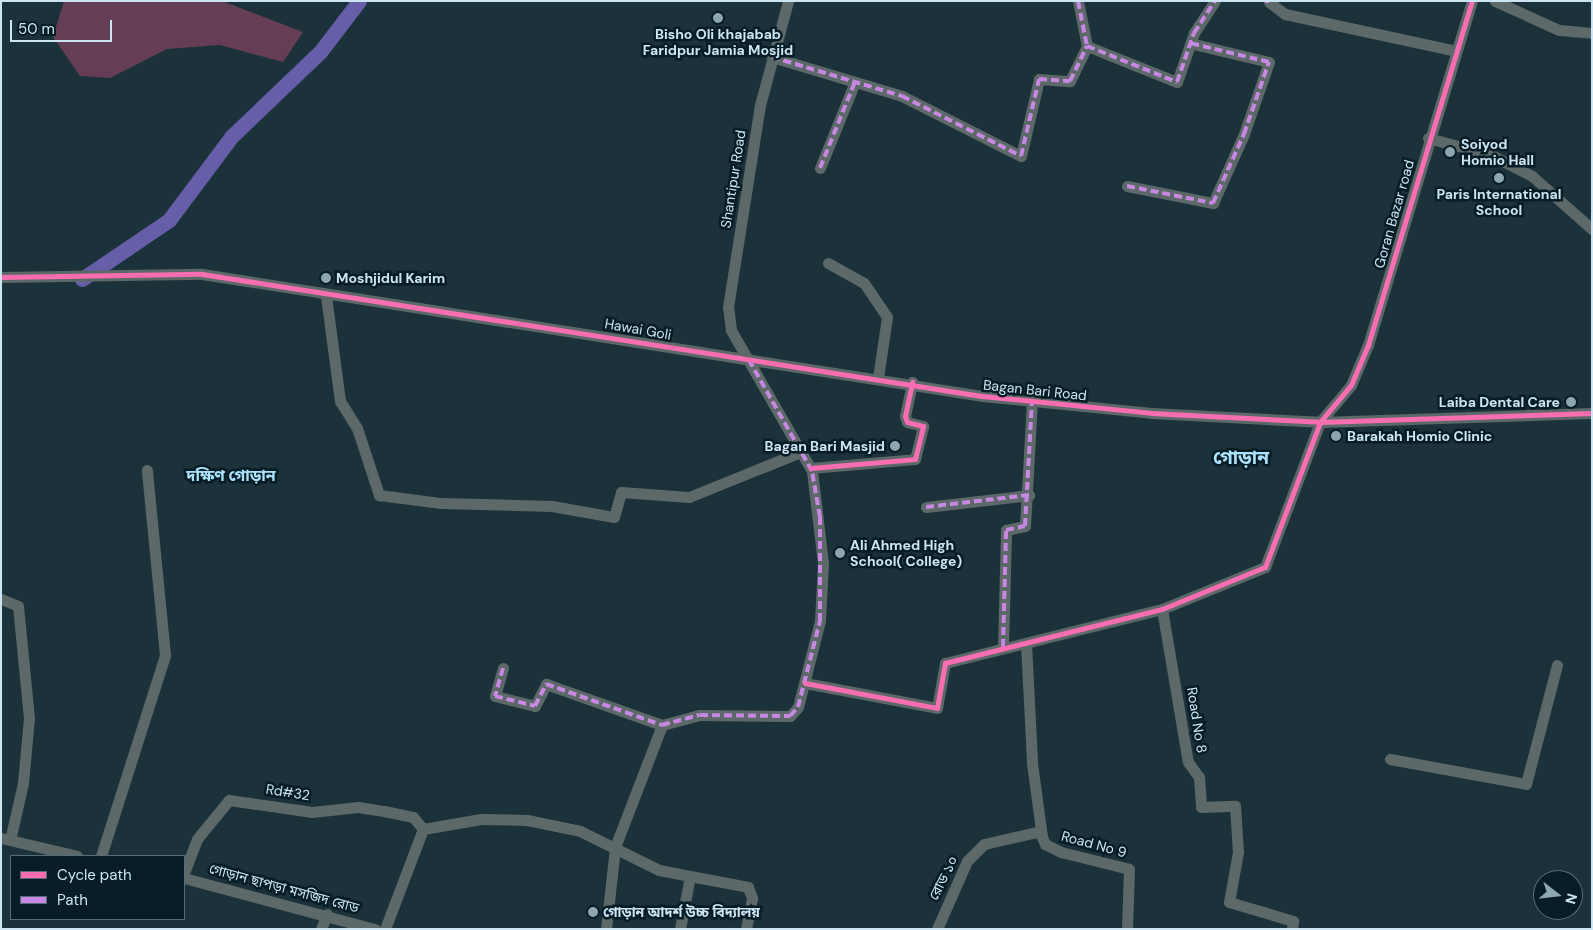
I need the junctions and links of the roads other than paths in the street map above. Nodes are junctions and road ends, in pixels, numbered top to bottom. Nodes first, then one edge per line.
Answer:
1 (788, 1) edge
2 (1078, 1) edge
3 (1215, 1) edge
4 (1268, 1) edge
5 (1472, 1) edge
6 (1495, 1) edge
7 (1592, 33) edge
8 (1190, 43) junction
9 (1087, 46) junction
10 (1456, 51) junction
11 (772, 57) junction
12 (855, 82) junction
13 (1428, 138) junction
14 (820, 168) dead end
15 (1127, 186) dead end
16 (1592, 229) edge
17 (828, 263) dead end
18 (1, 277) edge
19 (326, 296) junction
20 (749, 360) junction
21 (878, 378) junction
22 (912, 382) junction
23 (1032, 401) junction
24 (1592, 413) edge
25 (1320, 422) junction
26 (798, 453) junction
27 (811, 468) junction
28 (147, 470) dead end
29 (1029, 495) junction
30 (926, 507) dead end
31 (1, 599) edge
32 (1162, 609) junction
33 (1026, 643) junction
34 (1003, 647) junction
35 (1557, 665) dead end
36 (503, 668) dead end
37 (805, 683) junction
38 (662, 725) junction
39 (1390, 759) dead end
40 (423, 829) junction
41 (1041, 831) junction
42 (6, 839) edge
43 (614, 847) junction
44 (73, 855) edge
45 (102, 855) edge
46 (185, 871) edge
47 (690, 876) junction
48 (185, 878) edge
49 (327, 914) junction
50 (321, 929) edge
51 (375, 929) edge
52 (385, 929) edge
53 (606, 929) edge
54 (680, 929) edge
55 (746, 929) edge
56 (937, 929) edge
57 (1126, 929) edge
58 (1292, 929) edge

1 - 11 street, Shantipur Road
2 - 9 street
3 - 8 street
4 - 10 street
5 - 10 street, Goran Bazar road
6 - 7 street
8 - 9 street
8 - 15 street
9 - 12 street
10 - 13 street, Goran Bazar road
11 - 12 street
11 - 20 street, Shantipur Road
12 - 14 street
13 - 16 street
13 - 25 street, Goran Bazar road
17 - 21 street
18 - 19 street, Hawai Goli
19 - 20 street, Hawai Goli
19 - 26 street
20 - 21 street, Bagan Bari Road
20 - 26 street, Shantipur Road
21 - 22 street, Bagan Bari Road
22 - 23 street, Bagan Bari Road
22 - 27 street
23 - 25 street, Bagan Bari Road
23 - 29 street
24 - 25 street, Bagan Bari Road
25 - 32 street, Goran Bazar road
26 - 27 street, Shantipur Road
27 - 37 street
28 - 45 street
29 - 30 street
29 - 34 street
31 - 42 street
32 - 33 street, Goran Bazar road
32 - 58 street, Road No 8
33 - 34 street, Goran Bazar road
33 - 41 street
34 - 37 street, Goran Bazar road
35 - 39 street
36 - 38 street
37 - 38 street
38 - 43 street
40 - 43 street
40 - 46 street, Rd#32
40 - 52 street
41 - 56 street, রোড ১০
41 - 57 street, Road No 9
42 - 44 street
43 - 47 street
43 - 53 street
47 - 54 street
47 - 55 street
48 - 49 street, গোড়ান ছাপড়া মসজিদ রোড
49 - 50 street
49 - 51 street, গোড়ান ছাপড়া মসজিদ রোড

